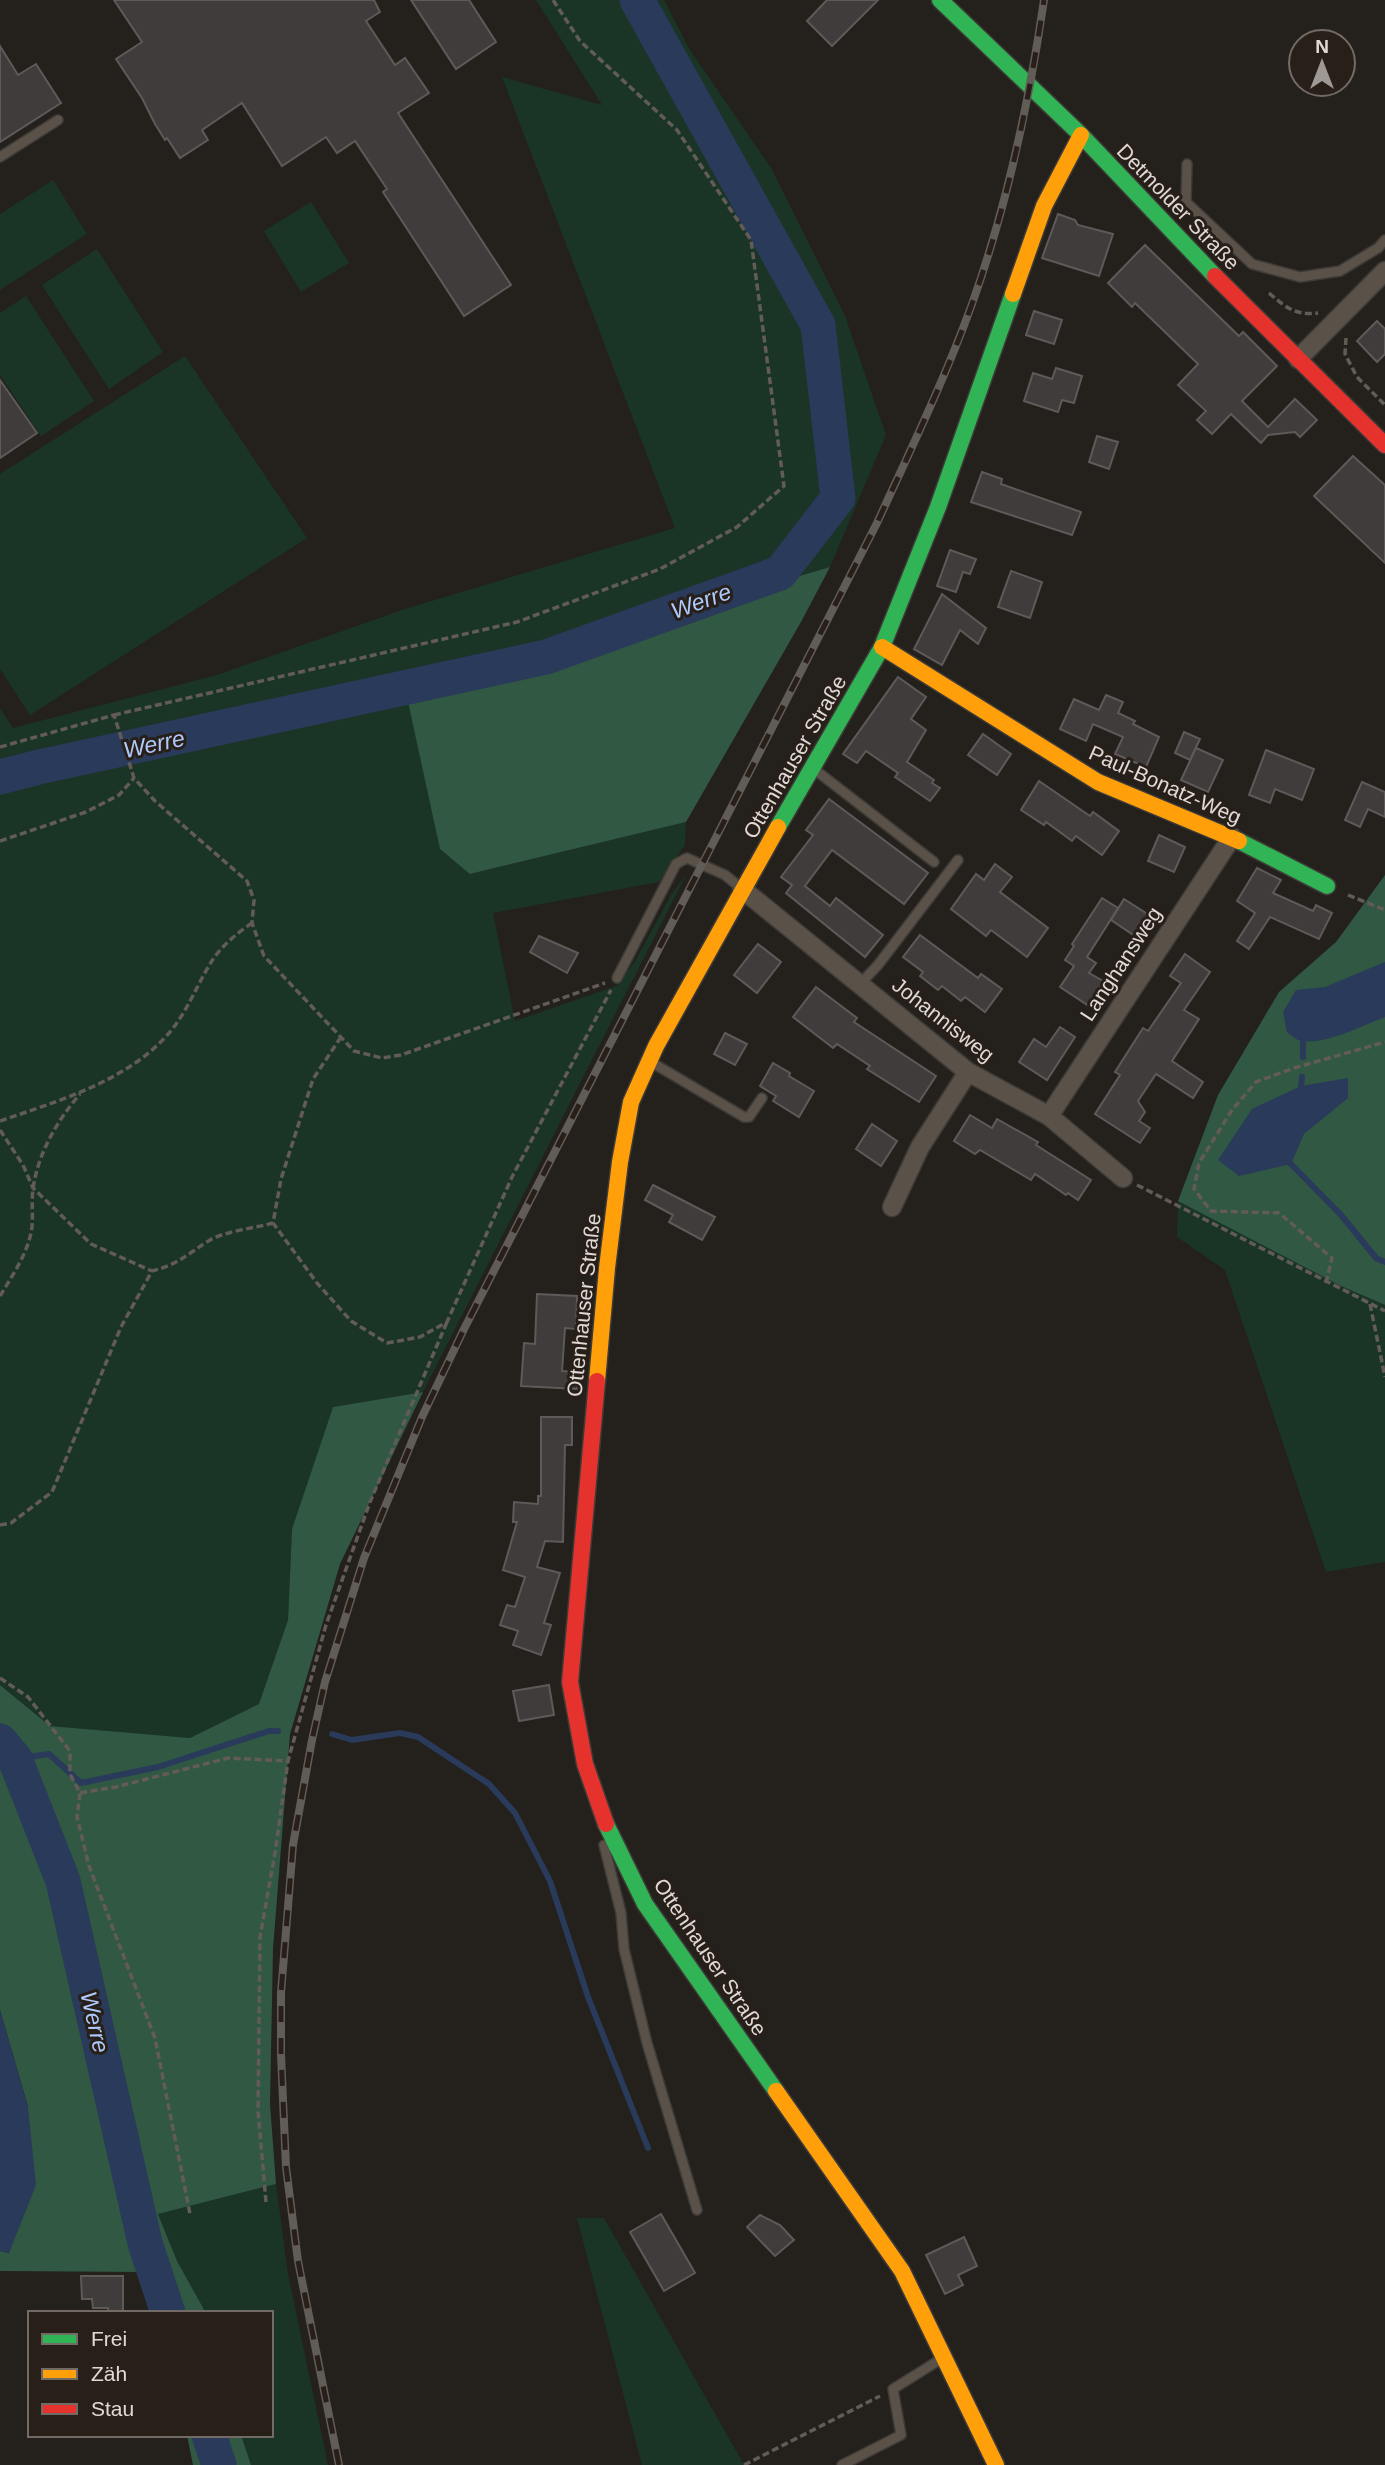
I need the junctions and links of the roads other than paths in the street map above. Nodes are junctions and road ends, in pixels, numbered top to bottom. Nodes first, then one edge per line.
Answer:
1 (940, 0) edge
2 (58, 120) dead end
3 (1081, 135) junction
4 (0, 157) edge
5 (1187, 164) dead end
6 (1385, 240) edge
7 (1385, 271) edge
8 (1298, 359) junction
9 (1385, 444) edge
10 (882, 647) junction
11 (812, 768) junction
12 (1232, 837) junction
13 (958, 860) dead end
14 (934, 862) dead end
15 (1327, 886) road end
16 (742, 889) junction
17 (617, 978) road end
18 (860, 984) junction
19 (649, 1061) junction
20 (968, 1072) junction
21 (762, 1098) dead end
22 (1049, 1116) junction
23 (1123, 1178) road end
24 (892, 1208) dead end
25 (608, 1830) junction
26 (697, 2210) dead end
27 (943, 2358) junction
28 (842, 2465) edge
29 (996, 2465) edge

1 - 3 street, Detmolder Straße
2 - 4 lane
3 - 8 street, Detmolder Straße
3 - 10 street, Ottenhauser Straße
5 - 6 lane
7 - 8 street
8 - 9 street, Detmolder Straße
10 - 11 street, Ottenhauser Straße
10 - 12 street, Paul-Bonatz-Weg
11 - 14 lane
11 - 16 street, Ottenhauser Straße
12 - 15 street, Paul-Bonatz-Weg
12 - 22 street, Langhansweg
13 - 18 lane
16 - 17 lane
16 - 18 street, Johannisweg
16 - 19 street, Ottenhauser Straße
18 - 20 street, Johannisweg
19 - 21 lane
19 - 25 street, Ottenhauser Straße
20 - 22 street, Johannisweg
20 - 24 street
22 - 23 street, Johannisweg
25 - 26 lane
25 - 27 street, Ottenhauser Straße
27 - 28 lane
27 - 29 street, Ottenhauser Straße

